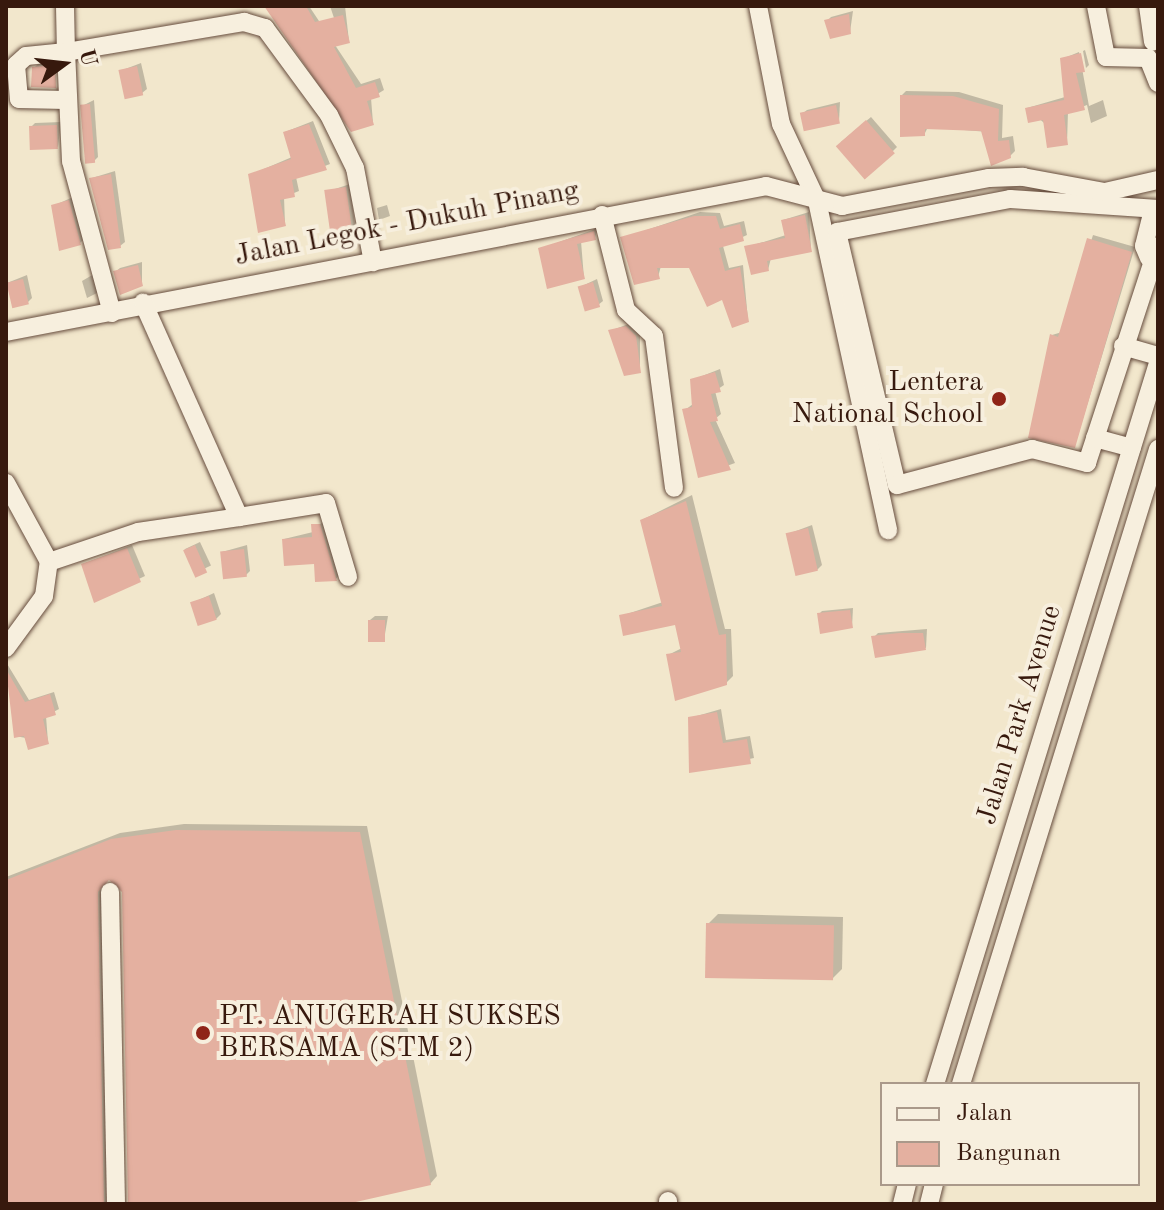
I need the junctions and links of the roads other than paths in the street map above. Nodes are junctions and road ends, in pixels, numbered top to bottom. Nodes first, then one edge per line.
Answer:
1 (65, 6) edge
2 (758, 6) edge
3 (1096, 6) edge
4 (1150, 6) edge
5 (1158, 9) edge
6 (1153, 42) dead end
7 (66, 52) junction
8 (12, 60) edge
9 (1158, 83) edge
10 (66, 100) junction
11 (1158, 180) edge
12 (817, 201) junction
13 (1156, 209) edge
14 (602, 215) junction
15 (1154, 252) edge
16 (373, 262) junction
17 (143, 302) junction
18 (112, 313) junction
19 (6, 332) edge
20 (1123, 346) junction
21 (1158, 356) edge
22 (1158, 363) edge
23 (1095, 438) junction
24 (1132, 448) junction
25 (1158, 449) edge
26 (6, 483) edge
27 (674, 488) dead end
28 (239, 517) junction
29 (888, 530) dead end
30 (49, 562) junction
31 (348, 577) dead end
32 (6, 648) edge
33 (110, 892) dead end
34 (936, 1082) edge
35 (962, 1082) edge
36 (116, 1204) edge

1 - 7 street
2 - 12 street
3 - 9 street
4 - 5 street
4 - 6 street
7 - 8 street
7 - 10 street
7 - 16 street
8 - 10 street
10 - 18 street
11 - 12 street, Jalan Legok - Dukuh Pinang
12 - 14 street, Jalan Legok - Dukuh Pinang
12 - 29 street
13 - 15 street
13 - 23 street
14 - 16 street, Jalan Legok - Dukuh Pinang
14 - 27 street
15 - 20 street
16 - 17 street, Jalan Legok - Dukuh Pinang
17 - 18 street, Jalan Legok - Dukuh Pinang
17 - 28 street
18 - 19 street, Jalan Legok - Dukuh Pinang
20 - 21 street
20 - 23 street
22 - 24 street, Jalan Park Avenue
23 - 24 street
24 - 34 street, Jalan Park Avenue
25 - 35 street, Jalan Park Avenue
26 - 30 street
28 - 30 street
28 - 31 street
30 - 32 street
33 - 36 street

